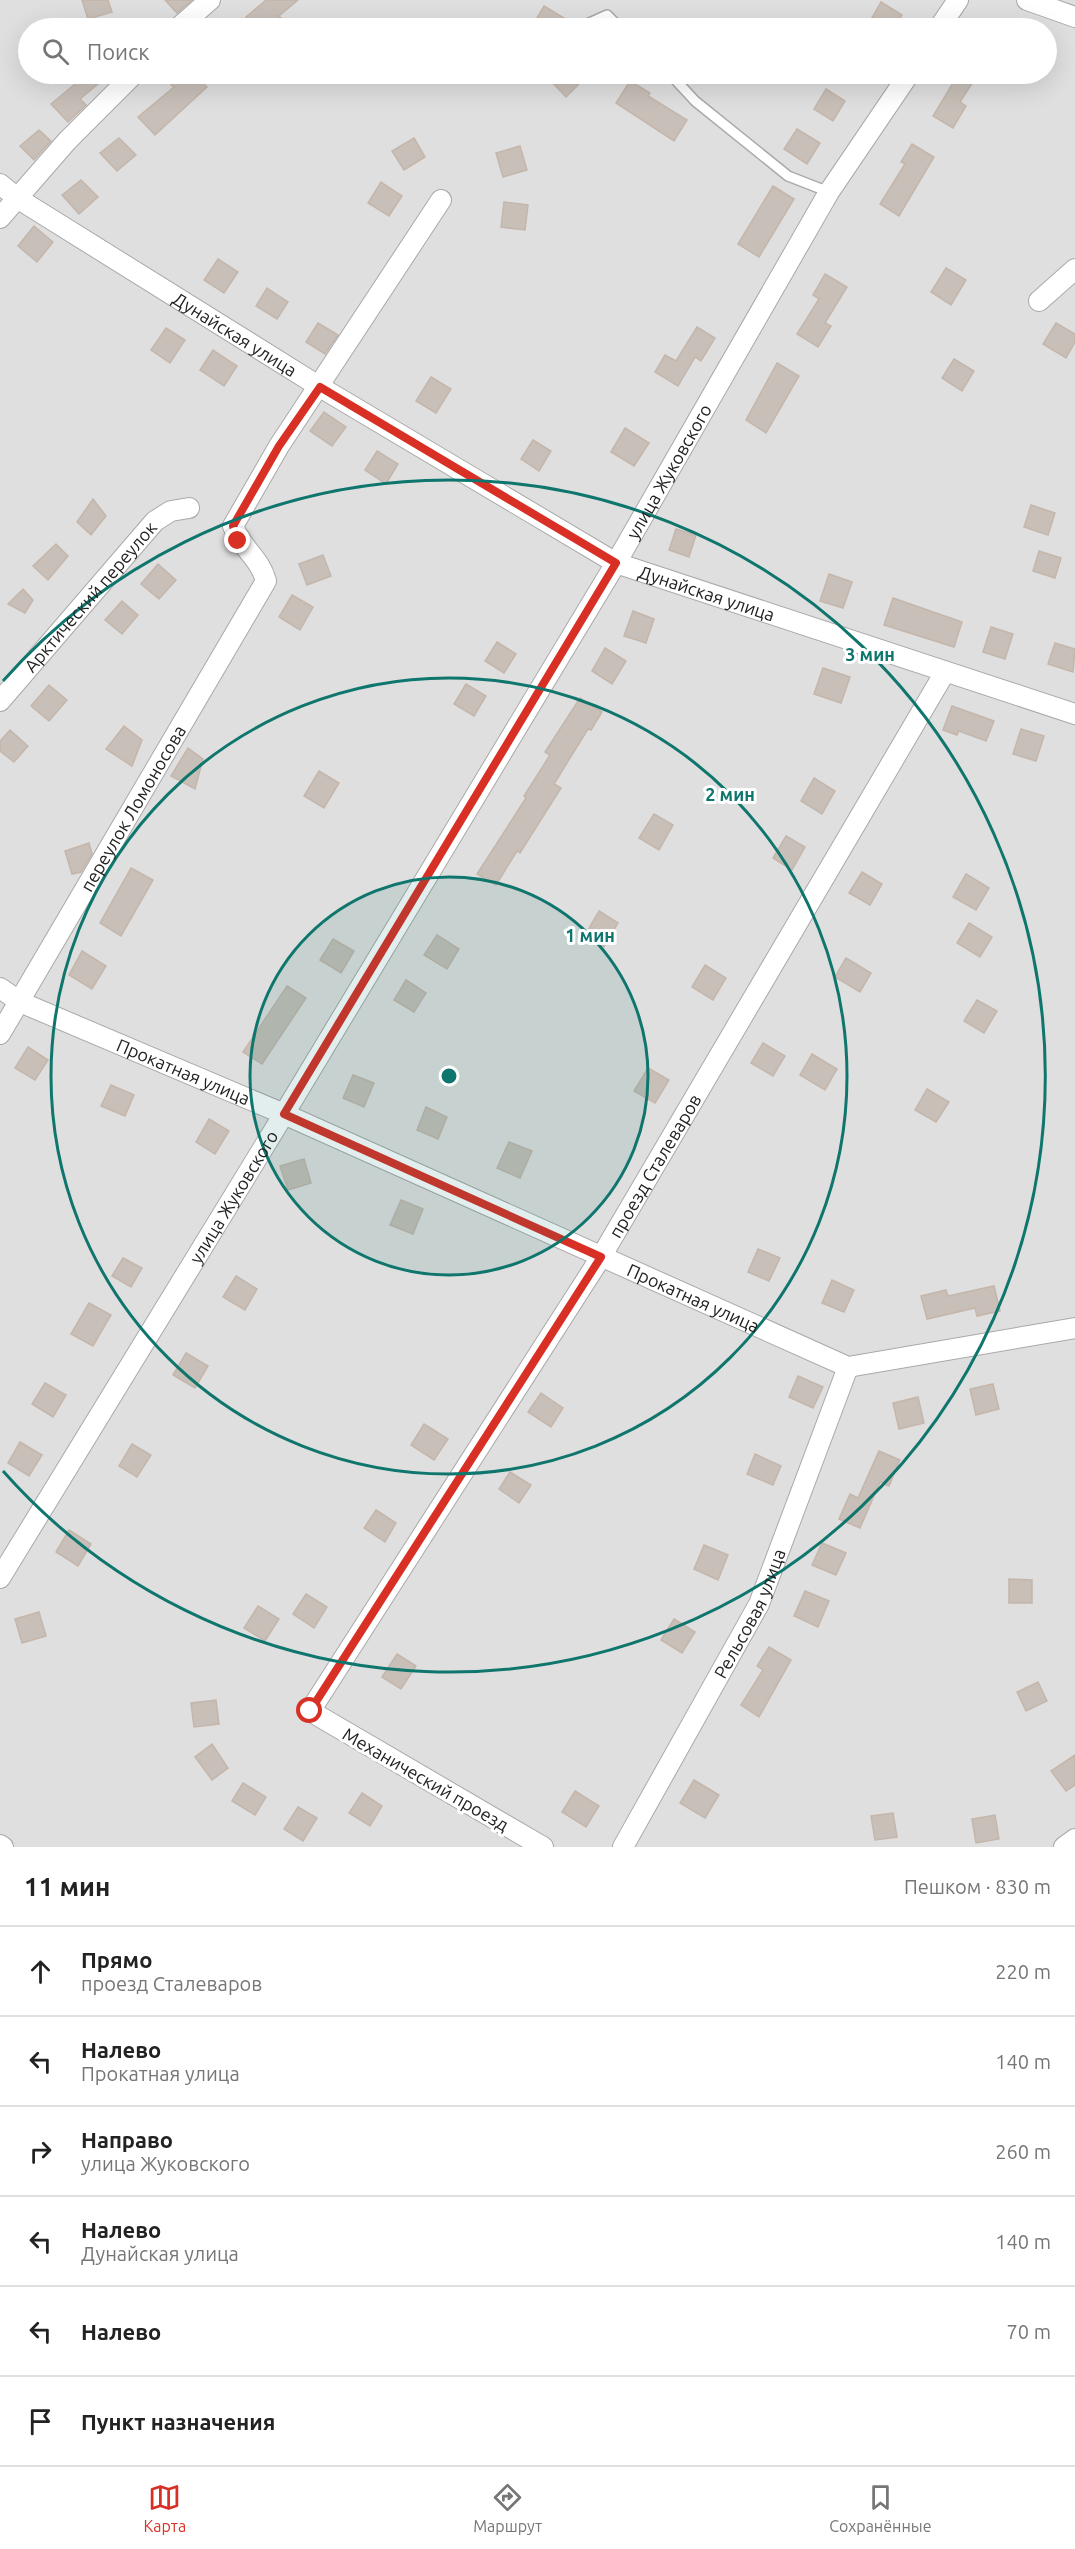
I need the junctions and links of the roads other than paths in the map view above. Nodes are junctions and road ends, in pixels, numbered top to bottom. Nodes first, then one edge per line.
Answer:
1 (210, 0) edge
2 (958, 0) edge
3 (1027, 0) edge
4 (189, 18) edge
5 (946, 18) edge
6 (1075, 18) edge
7 (124, 84) edge
8 (679, 84) edge
9 (902, 84) edge
10 (0, 184) edge
11 (829, 192) junction
12 (17, 198) junction
13 (441, 200) dead end
14 (0, 218) edge
15 (1075, 269) edge
16 (1039, 301) dead end
17 (320, 387) junction
18 (189, 508) dead end
19 (616, 563) junction
20 (945, 672) junction
21 (0, 701) edge
22 (1075, 714) edge
23 (0, 988) edge
24 (20, 1002) junction
25 (0, 1034) edge
26 (284, 1114) junction
27 (601, 1257) junction
28 (1075, 1328) edge
29 (848, 1367) junction
30 (0, 1578) edge
31 (310, 1711) joint
32 (1075, 1839) edge
33 (543, 1847) edge
34 (622, 1847) edge
35 (1064, 1847) edge

1 - 4 street
2 - 5 street
3 - 6 street
7 - 12 street
8 - 11 lane
9 - 11 street, улица Жуковского
10 - 12 street, Дунайская улица
11 - 19 street, улица Жуковского
12 - 14 street
12 - 17 street, Дунайская улица
13 - 17 street
15 - 16 street
17 - 19 street, Дунайская улица
17 - 24 street, переулок Ломоносова
18 - 21 street, Арктический переулок
19 - 20 street, Дунайская улица
19 - 26 street, улица Жуковского
20 - 22 street, Дунайская улица
20 - 27 street, проезд Сталеваров
23 - 24 street, Прокатная улица
24 - 25 street, переулок Ломоносова
24 - 26 street, Прокатная улица
26 - 27 street, Прокатная улица
26 - 30 street, улица Жуковского
27 - 29 street, Прокатная улица
27 - 31 street, проезд Сталеваров
28 - 29 street
29 - 34 street, Рельсовая улица
31 - 33 street, Механический проезд
32 - 35 street

